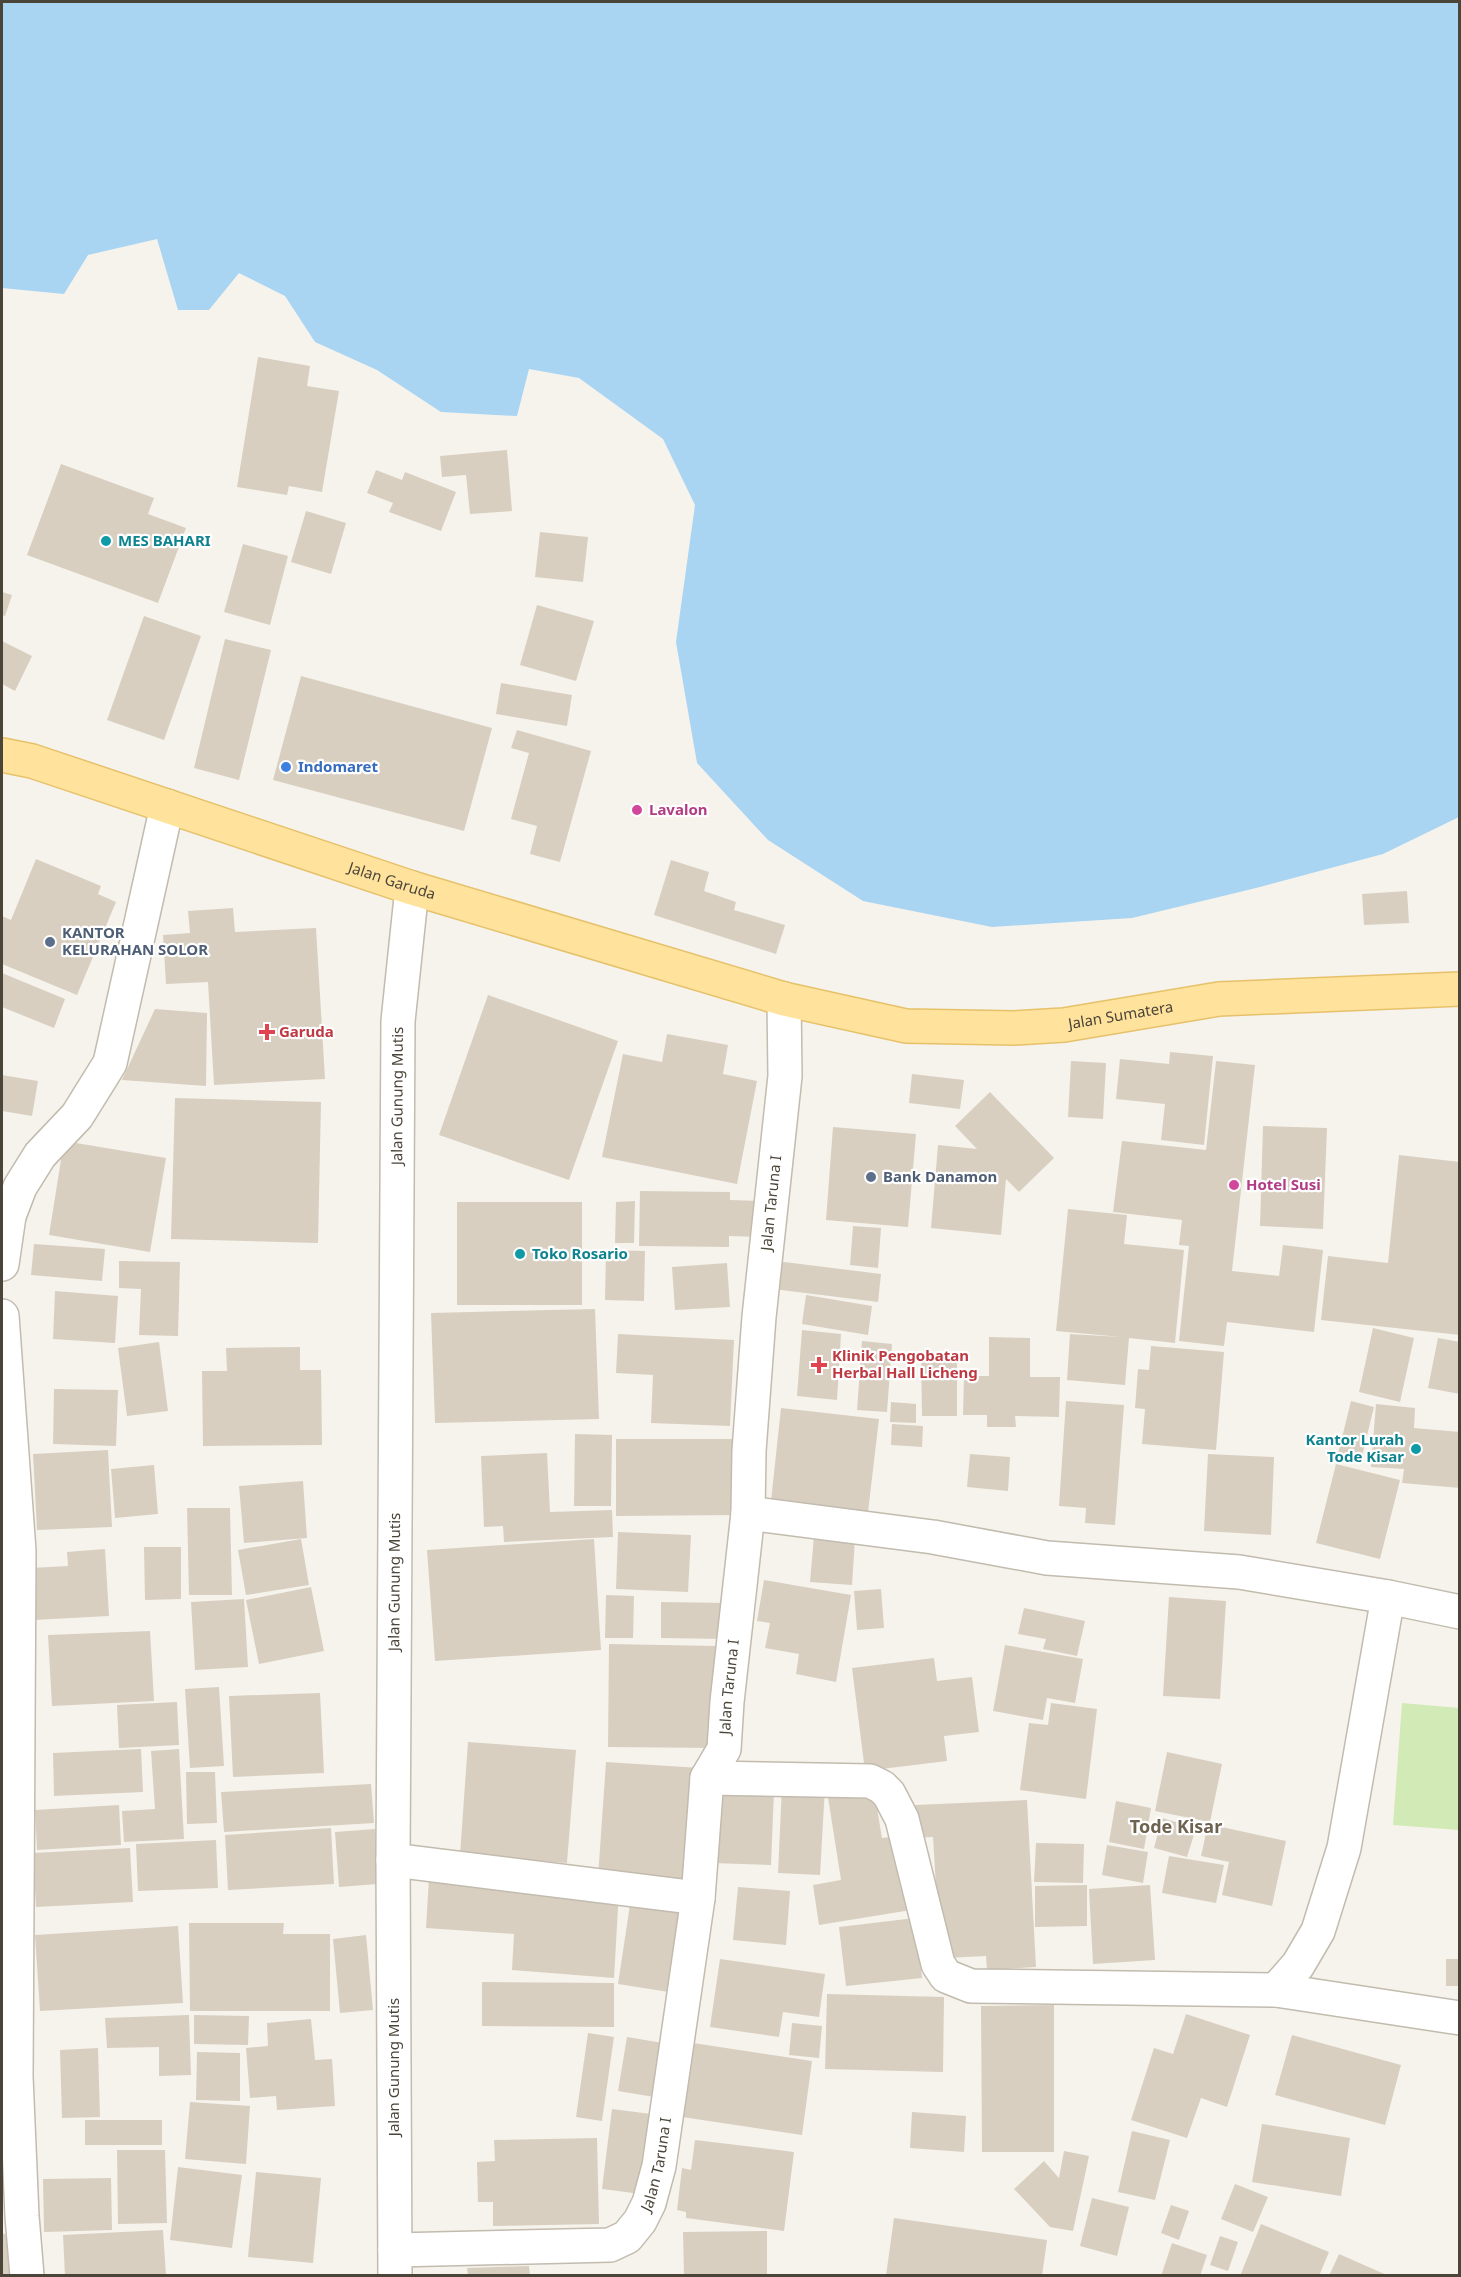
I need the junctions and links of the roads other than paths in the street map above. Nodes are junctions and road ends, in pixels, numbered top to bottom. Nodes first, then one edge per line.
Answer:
1 (2, 755) edge
2 (167, 806) junction
3 (412, 888) junction
4 (1460, 988) edge
5 (784, 999) junction
6 (2, 1264) edge
7 (2, 1316) edge
8 (748, 1513) junction
9 (1388, 1597) junction
10 (1460, 1612) edge
11 (707, 1778) junction
12 (393, 1860) junction
13 (698, 1898) junction
14 (1276, 1990) junction
15 (1460, 2018) edge
16 (395, 2263) edge
17 (27, 2276) edge

1 - 2 main road, Jalan Garuda
2 - 3 main road, Jalan Garuda
2 - 6 street
3 - 5 main road, Jalan Garuda
3 - 12 street, Jalan Gunung Mutis
4 - 5 main road, Jalan Sumatera
5 - 8 street, Jalan Taruna I
7 - 17 street
8 - 9 street
8 - 11 street, Jalan Taruna I
9 - 10 street
9 - 14 street
11 - 13 street, Jalan Taruna I
11 - 14 street
12 - 13 street
12 - 16 street, Jalan Gunung Mutis
13 - 16 street, Jalan Taruna I
14 - 15 street

